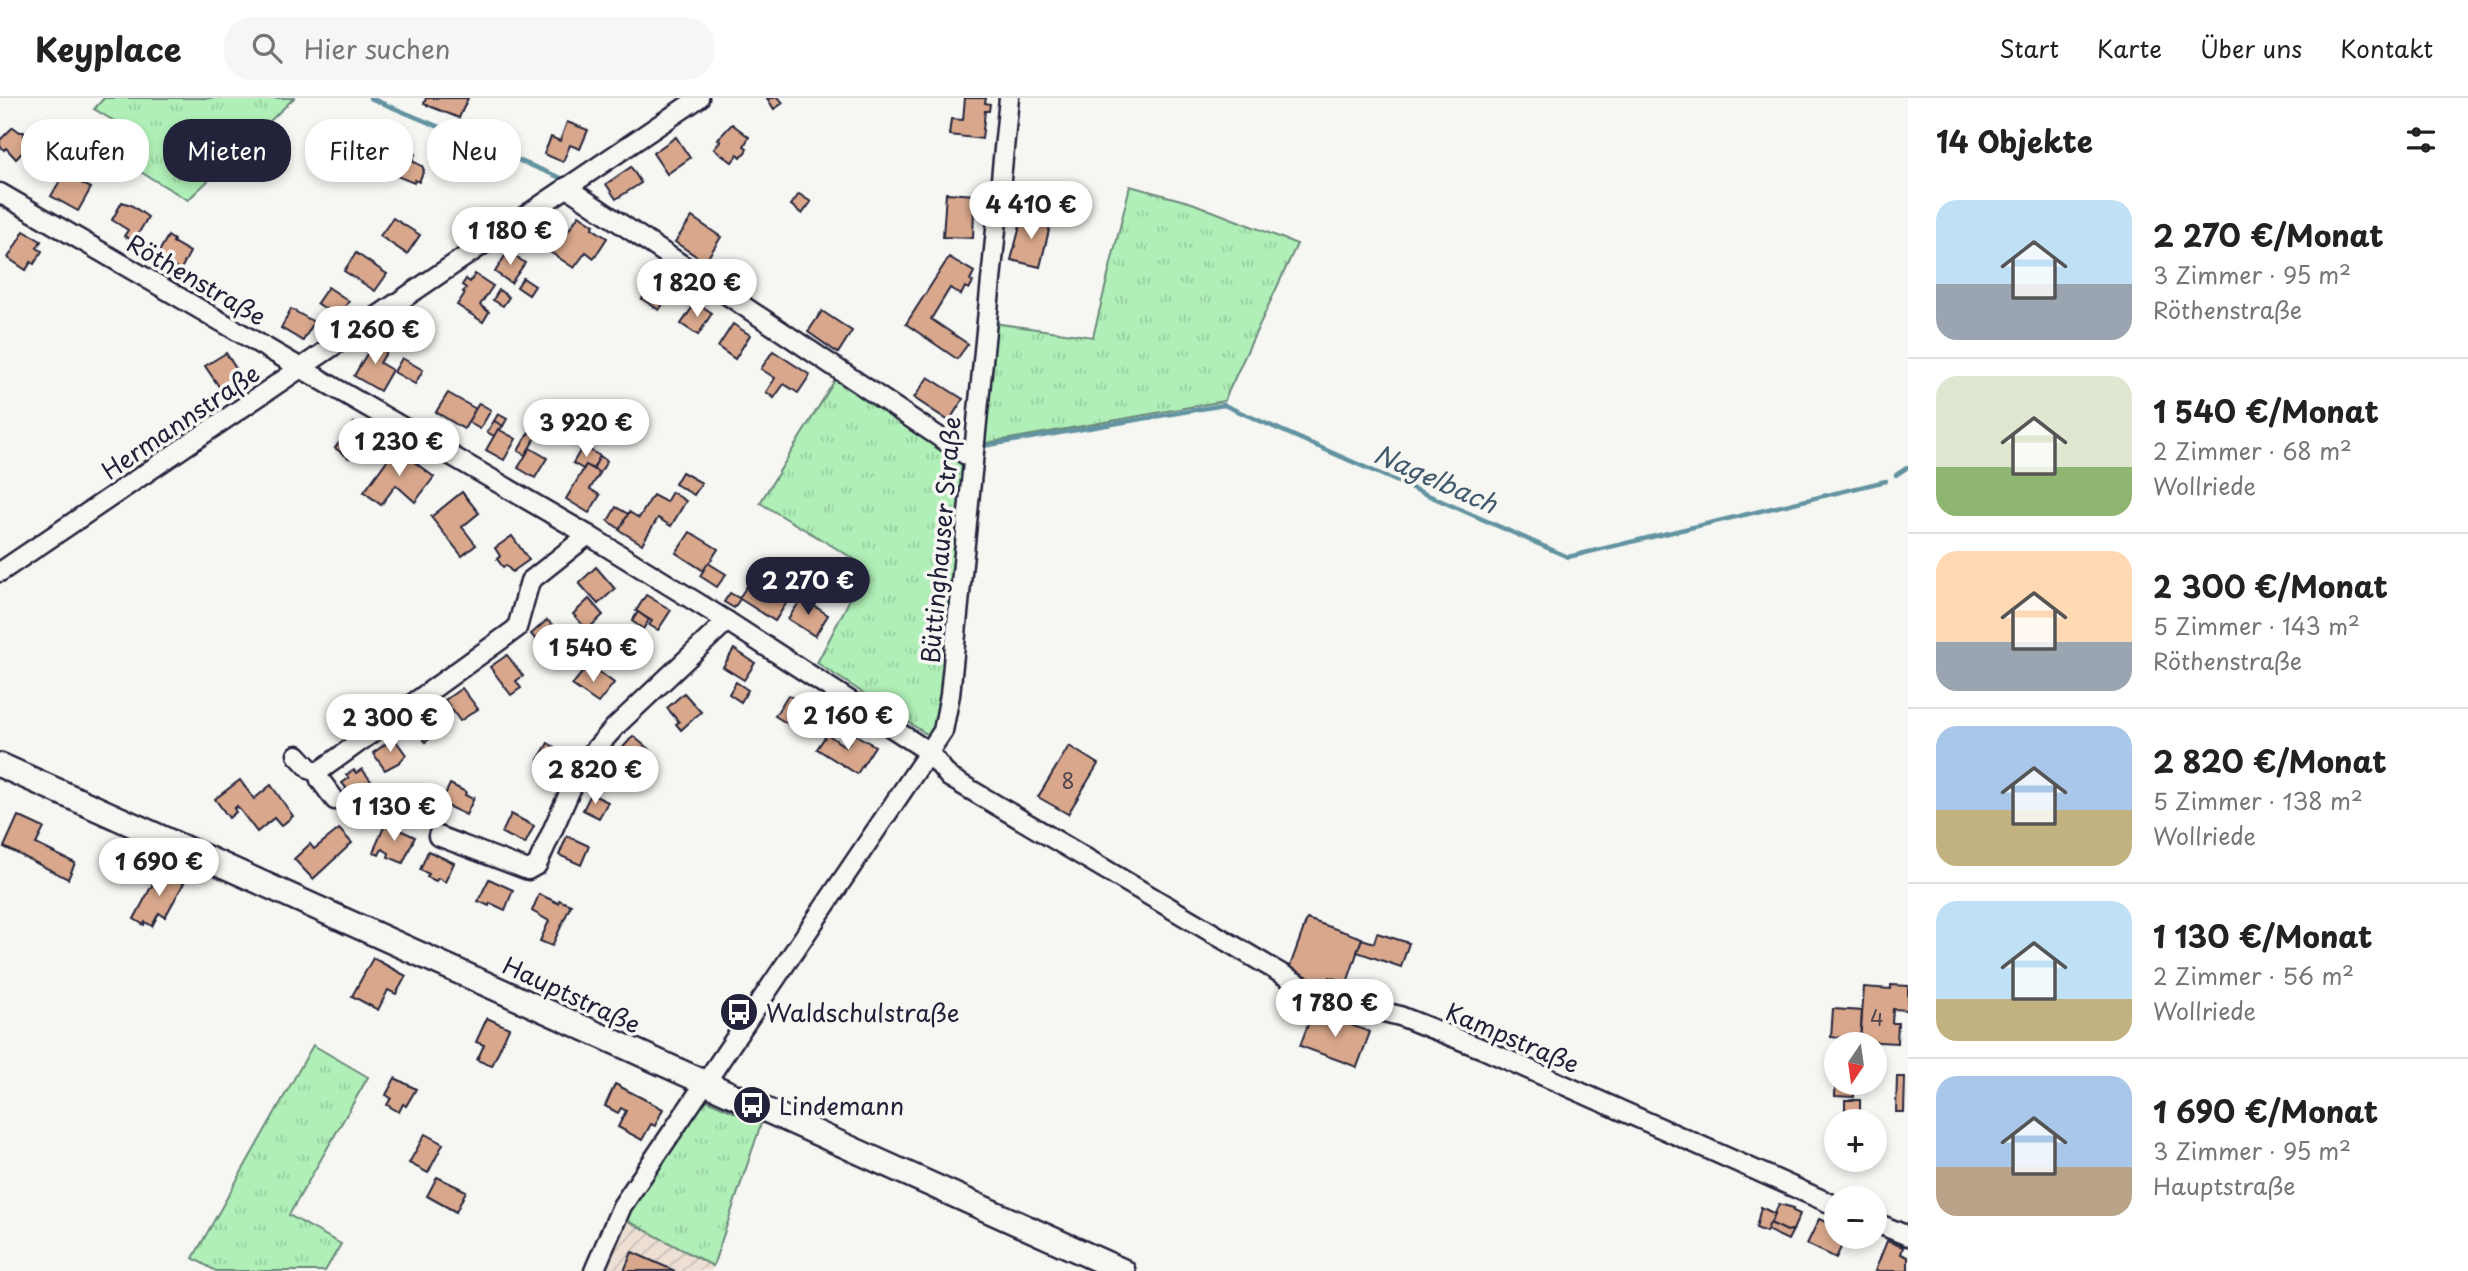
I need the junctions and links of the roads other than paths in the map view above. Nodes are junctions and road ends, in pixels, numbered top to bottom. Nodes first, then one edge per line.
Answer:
1 (699, 98) edge
2 (1009, 98) edge
3 (566, 187) junction
4 (0, 193) edge
5 (303, 368) junction
6 (972, 459) junction
7 (588, 535) junction
8 (0, 572) edge
9 (727, 621) junction
10 (929, 752) junction
11 (297, 755) dead end
12 (0, 765) edge
13 (318, 772) junction
14 (335, 800) dead end
15 (438, 836) dead end
16 (706, 1084) junction
17 (1824, 1201) edge
18 (1887, 1227) edge
19 (1908, 1236) edge
20 (1115, 1269) edge
21 (594, 1271) edge

1 - 3 street, Hermannstraße
2 - 6 street, Büttinghauser Straße
3 - 5 street, Hermannstraße
3 - 6 street
4 - 5 street, Röthenstraße
5 - 7 street, Röthenstraße
5 - 8 street, Hermannstraße
6 - 10 street, Büttinghauser Straße
7 - 9 street, Röthenstraße
7 - 13 street
9 - 10 street, Röthenstraße
9 - 15 street
10 - 16 street, Büttinghauser Straße
10 - 17 street, Kampstraße
11 - 13 street
12 - 16 main road, Hauptstraße
13 - 14 street
16 - 20 main road, Hauptstraße
16 - 21 street
18 - 19 street

